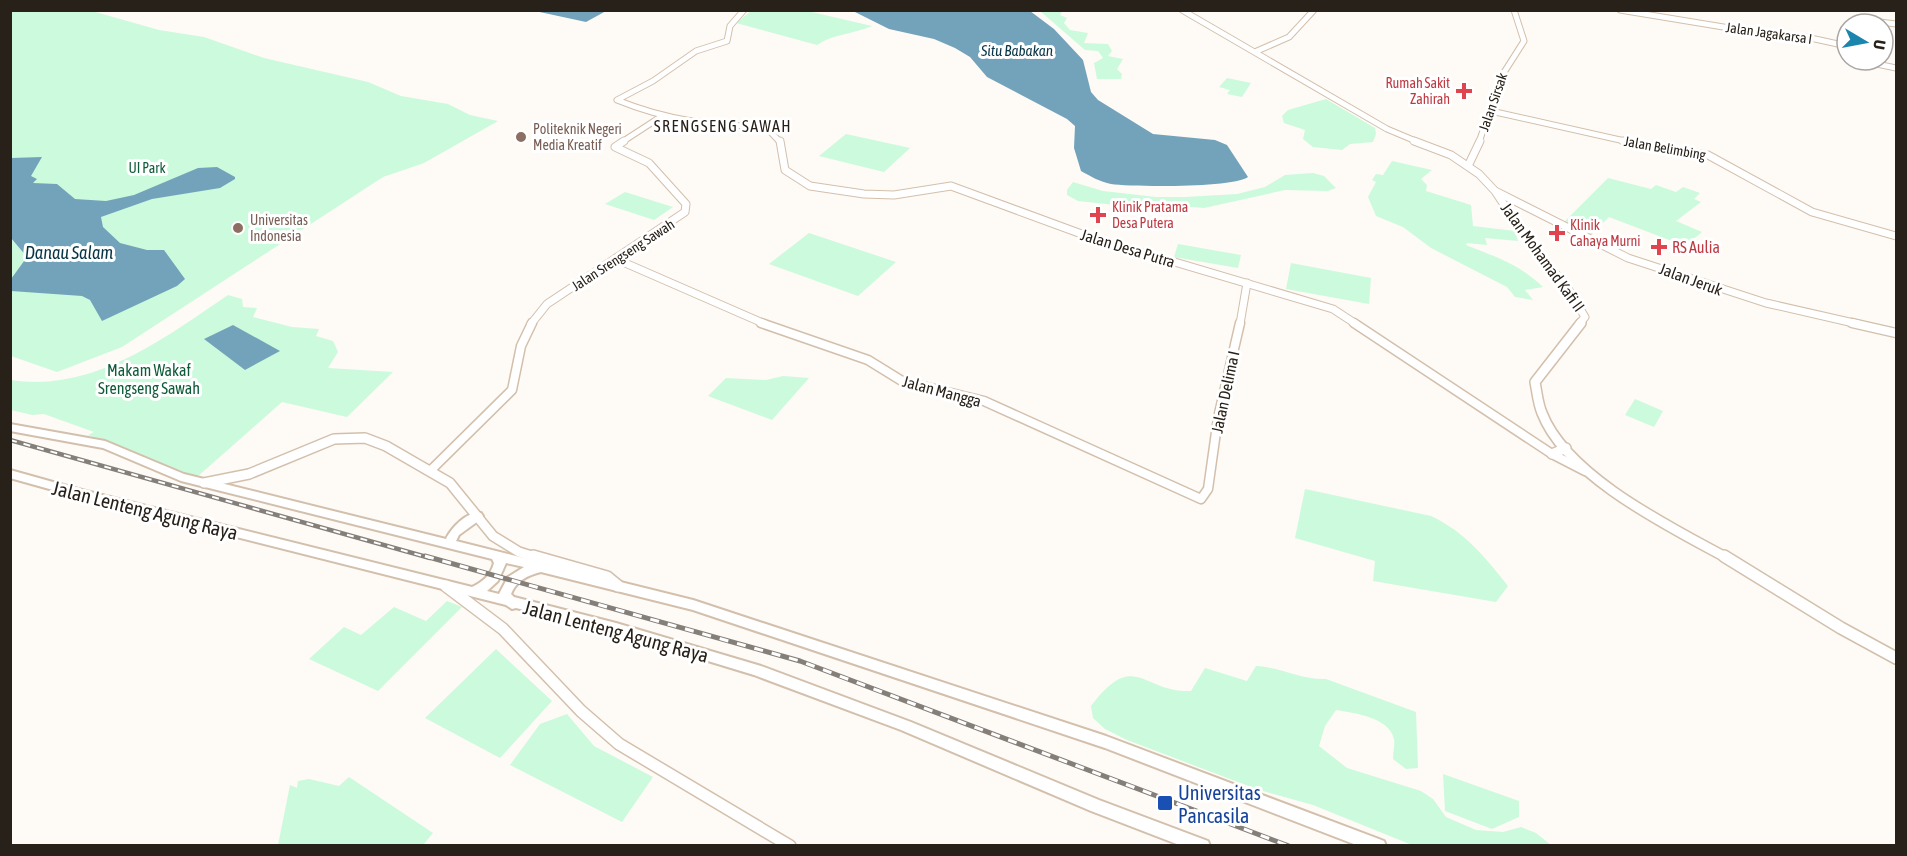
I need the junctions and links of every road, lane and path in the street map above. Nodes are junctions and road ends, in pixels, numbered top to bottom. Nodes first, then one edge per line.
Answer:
1 (744, 10) edge
2 (1182, 10) edge
3 (1314, 10) edge
4 (1514, 10) edge
5 (1620, 10) edge
6 (1835, 43) edge
7 (1257, 51) junction
8 (1491, 111) junction
9 (662, 116) junction
10 (1468, 164) junction
11 (1497, 192) junction
12 (1896, 236) edge
13 (616, 259) junction
14 (1247, 282) junction
15 (1896, 333) edge
16 (10, 428) edge
17 (1568, 450) junction
18 (1555, 456) junction
19 (432, 470) junction
20 (1588, 472) junction
21 (10, 474) edge
22 (204, 483) junction
23 (1201, 499) joint
24 (477, 516) junction
25 (448, 545) junction
26 (497, 557) junction
27 (543, 569) junction
28 (446, 586) junction
29 (618, 586) junction
30 (471, 592) junction
31 (512, 604) junction
32 (1896, 658) edge
33 (790, 846) edge
34 (1203, 846) edge
35 (1379, 846) edge

1 - 9 street
2 - 7 main road, Jalan Mohamad Kafi II
3 - 7 street
4 - 8 street, Jalan Sirsak
5 - 6 street, Jalan Jagakarsa I
7 - 10 main road, Jalan Mohamad Kafi II
8 - 10 street, Jalan Sirsak
8 - 12 street, Jalan Belimbing
9 - 13 street, Jalan Srengseng Sawah
9 - 14 street, Jalan Desa Putra
10 - 11 main road, Jalan Mohamad Kafi II
11 - 15 street, Jalan Jeruk
11 - 17 main road, Jalan Mohamad Kafi II
13 - 19 street, Jalan Srengseng Sawah
13 - 23 street, Jalan Mangga
14 - 18 street, Jalan Desa Putra
14 - 23 street, Jalan Delima I
16 - 22 main road
17 - 18 main road
17 - 20 main road, Jalan Mohamad Kafi II
18 - 20 street, Jalan Desa Putra
19 - 22 main road
19 - 24 main road
20 - 32 main road, Jalan Mohamad Kafi II
21 - 28 main road, Jalan Lenteng Agung Raya
22 - 25 main road
24 - 25 main road
24 - 29 main road
25 - 26 main road
26 - 27 main road
26 - 30 main road
27 - 29 main road
27 - 31 main road
28 - 30 main road, Jalan Lenteng Agung Raya
28 - 33 main road
29 - 35 main road
30 - 31 main road, Jalan Lenteng Agung Raya
31 - 34 main road, Jalan Lenteng Agung Raya

